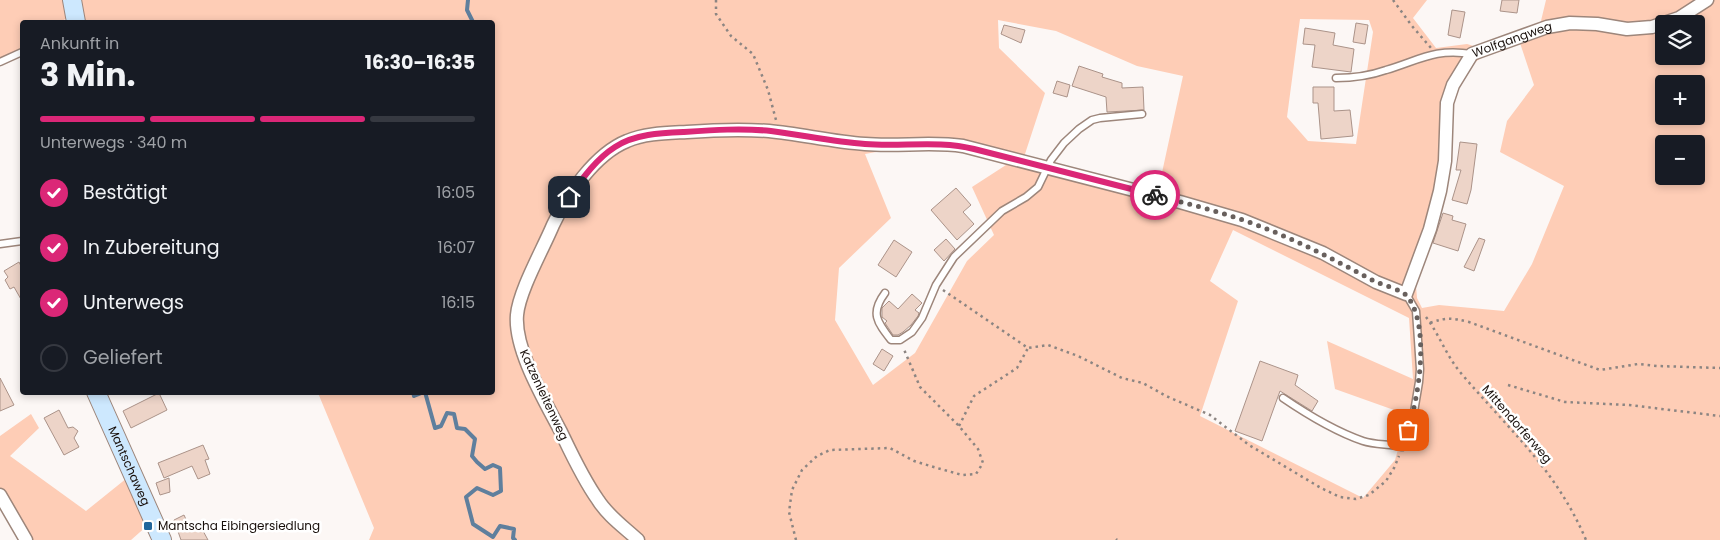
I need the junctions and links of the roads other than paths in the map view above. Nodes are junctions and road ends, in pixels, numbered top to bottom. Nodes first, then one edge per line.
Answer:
1 (72, 0) edge
2 (1707, 0) edge
3 (74, 20) edge
4 (20, 53) edge
5 (1472, 54) junction
6 (0, 62) edge
7 (1336, 78) dead end
8 (1142, 114) dead end
9 (1047, 167) junction
10 (20, 241) edge
11 (0, 244) edge
12 (885, 293) dead end
13 (1406, 294) junction
14 (97, 395) edge
15 (1283, 398) dead end
16 (0, 495) edge
17 (26, 540) edge
18 (162, 540) edge
19 (638, 540) edge

1 - 3 street
2 - 5 street, Wolfgangweg
4 - 6 lane
5 - 7 lane
5 - 13 street, Wolfgangweg
8 - 9 lane
9 - 12 lane
9 - 13 street, Katzenleitenweg
9 - 19 street, Katzenleitenweg
10 - 11 lane
13 - 15 lane
14 - 18 street, Mantschaweg
16 - 17 street

